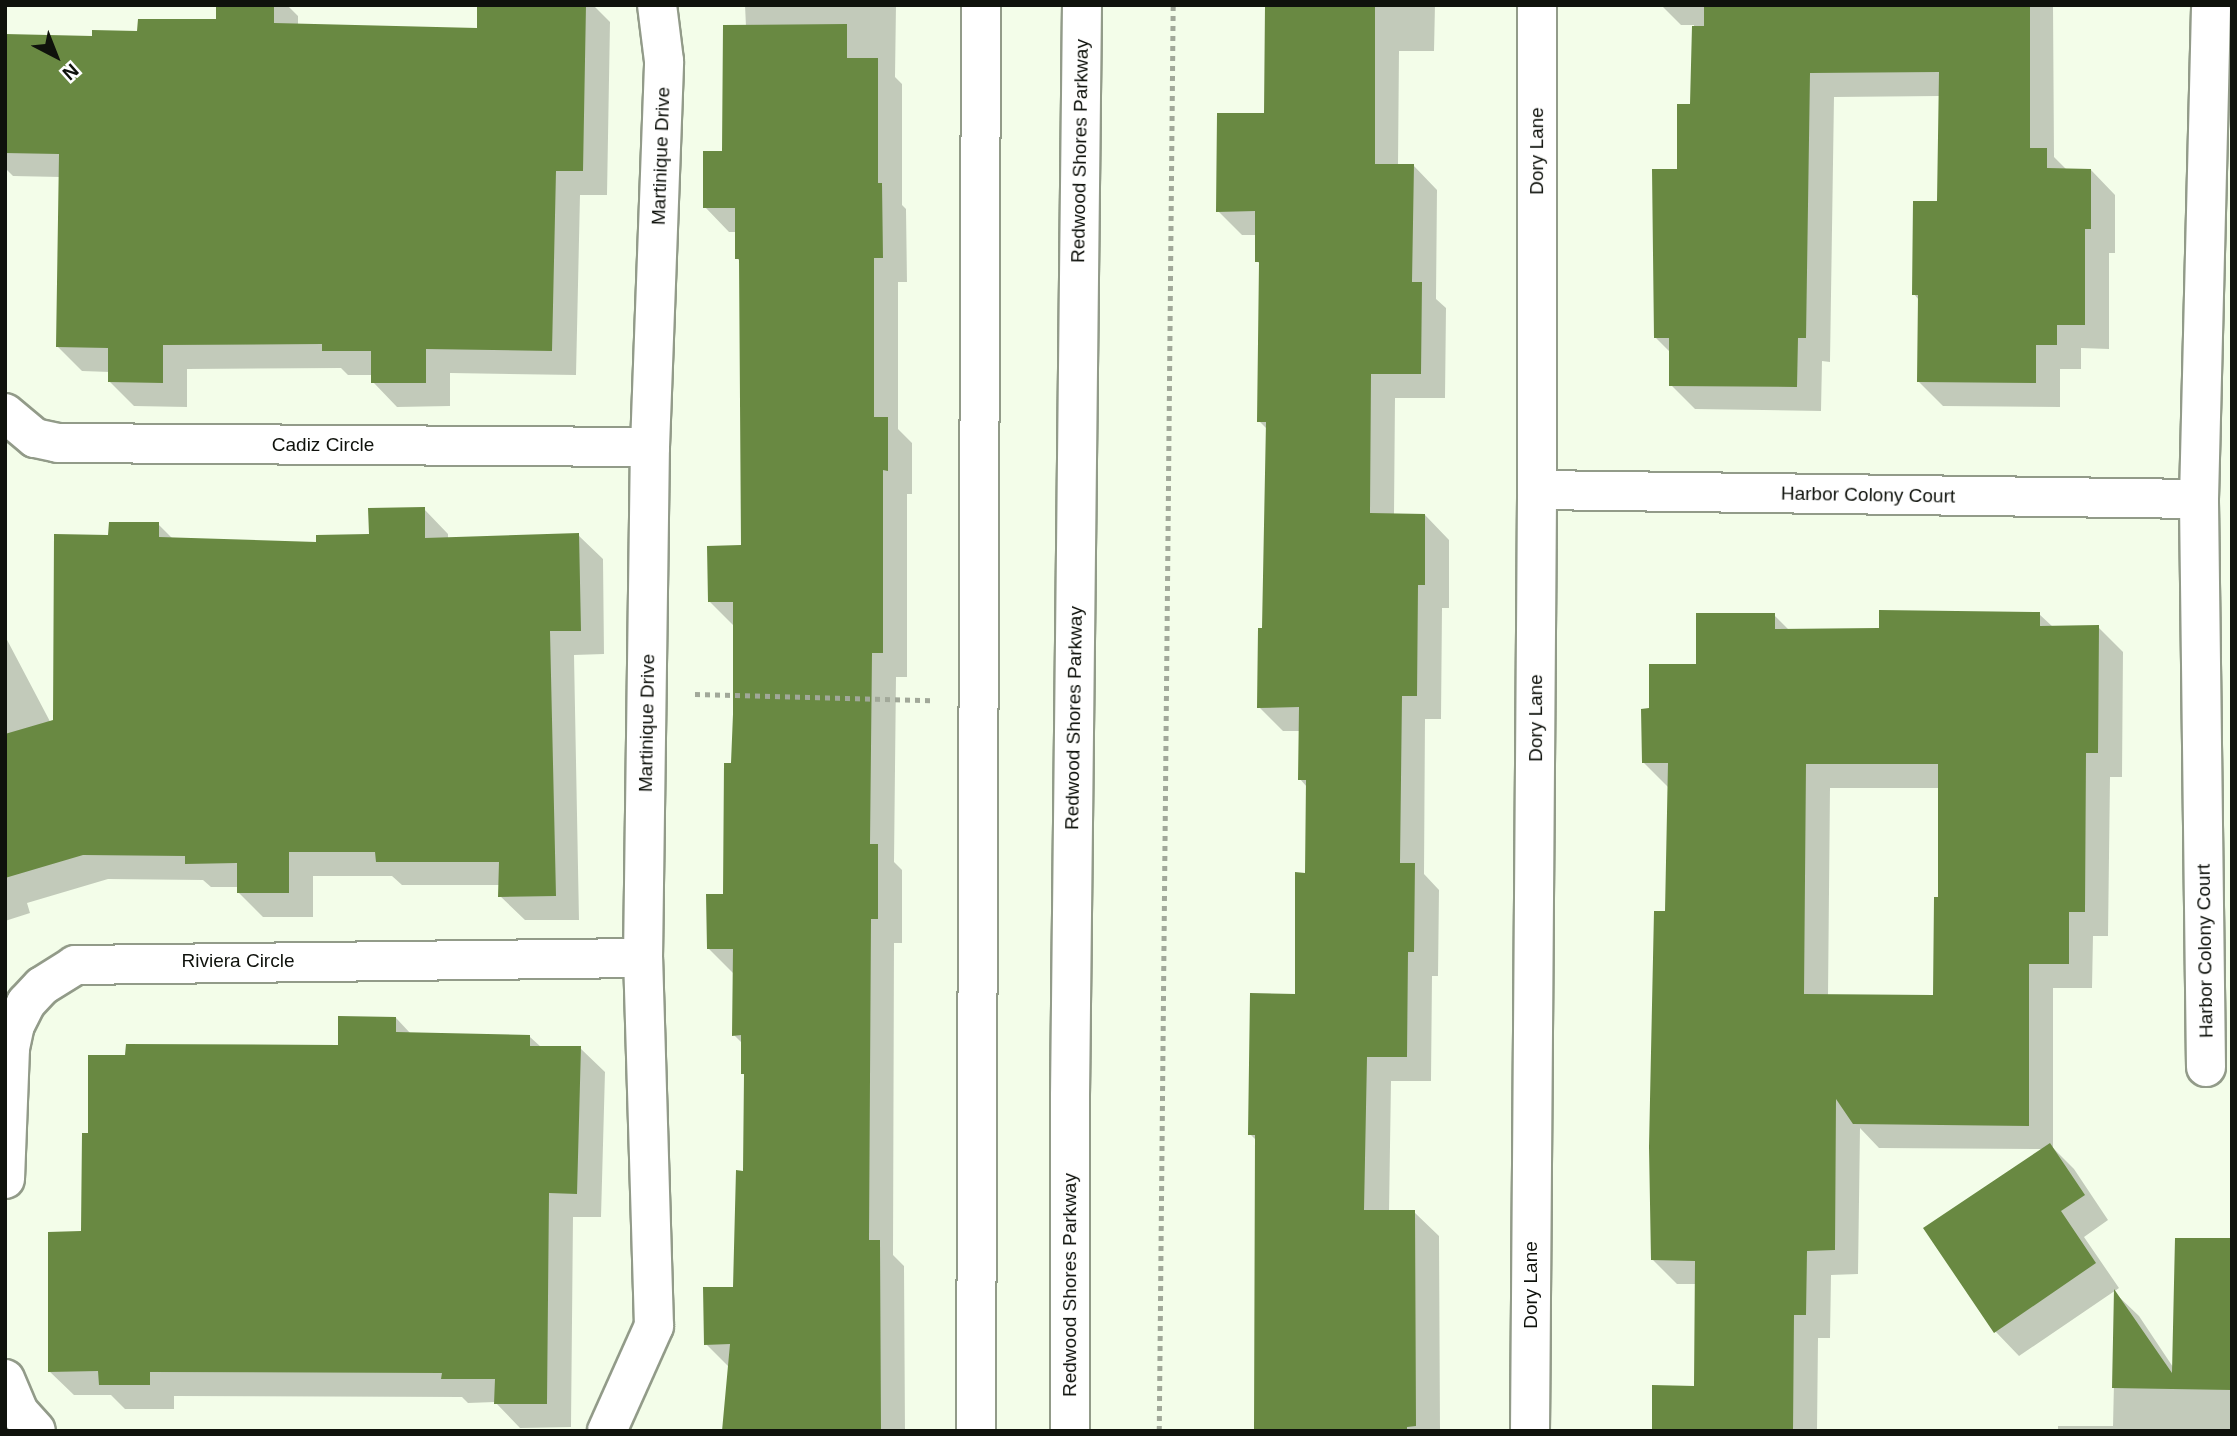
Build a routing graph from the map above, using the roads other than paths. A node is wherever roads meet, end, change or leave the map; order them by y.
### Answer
1 (657, 5) edge
2 (981, 5) edge
3 (1082, 5) edge
4 (1537, 5) edge
5 (2211, 9) dead end
6 (5, 414) edge
7 (650, 447) junction
8 (1537, 490) junction
9 (2199, 499) junction
10 (643, 958) junction
11 (2206, 1066) dead end
12 (5, 1179) edge
13 (5, 1379) edge
14 (36, 1431) edge
15 (607, 1431) edge
16 (976, 1431) edge
17 (1070, 1431) edge
18 (1530, 1431) edge

1 - 7 street, Martinique Drive
2 - 16 street
3 - 17 street, Redwood Shores Parkway
4 - 8 street, Dory Lane
5 - 9 street, Harbor Colony Court
6 - 7 street, Cadiz Circle
7 - 10 street, Martinique Drive
8 - 9 street, Harbor Colony Court
8 - 18 street, Dory Lane
9 - 11 street, Harbor Colony Court
10 - 12 street, Riviera Circle
10 - 15 street, Martinique Drive
13 - 14 street

